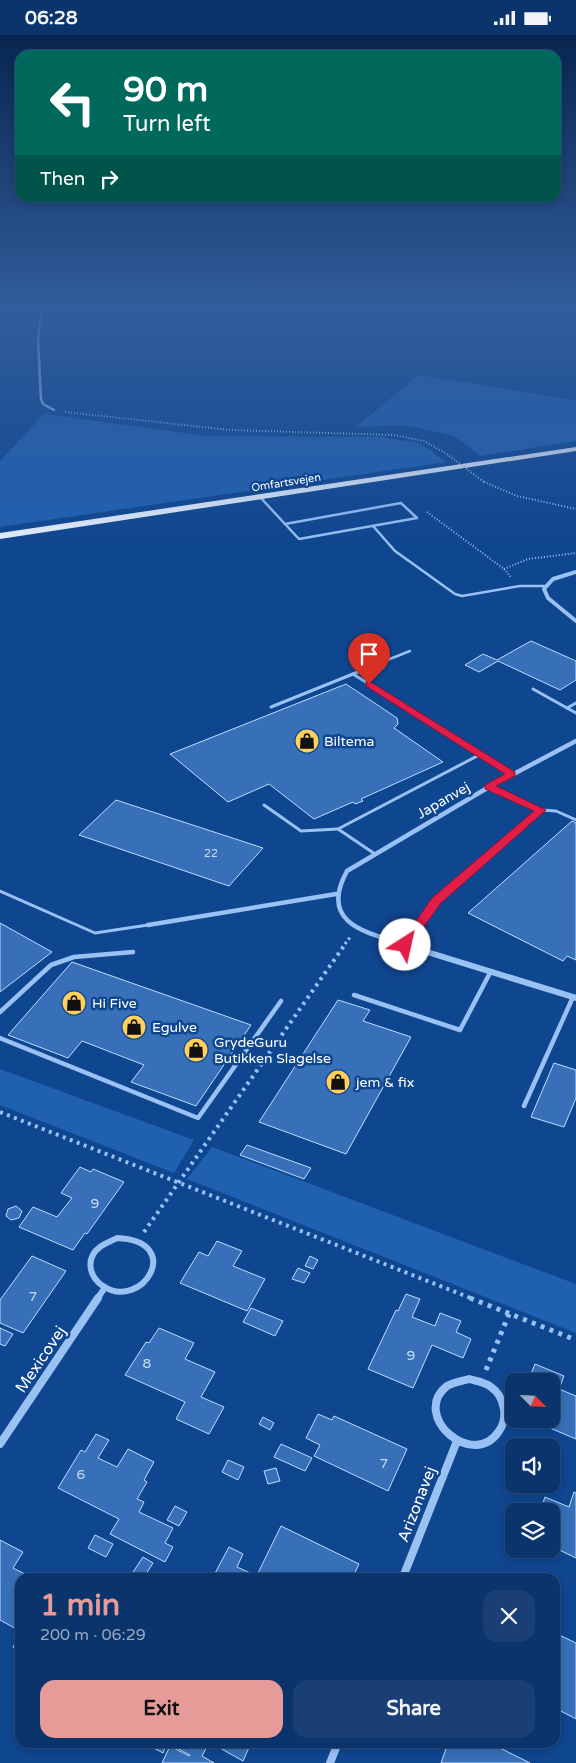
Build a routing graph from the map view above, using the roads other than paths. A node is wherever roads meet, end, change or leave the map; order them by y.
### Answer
1 (40, 386) edge
2 (54, 410) road end
3 (576, 449) edge
4 (260, 497) junction
5 (284, 524) junction
6 (373, 526) junction
7 (0, 536) edge
8 (576, 572) edge
9 (545, 586) junction
10 (576, 621) edge
11 (410, 651) dead end
12 (353, 674) junction
13 (533, 689) dead end
14 (576, 703) edge
15 (270, 707) dead end
16 (567, 708) junction
17 (576, 713) edge
18 (576, 741) edge
19 (481, 754) junction
20 (512, 774) junction
21 (488, 787) junction
22 (264, 805) dead end
23 (541, 810) junction
24 (576, 820) edge
25 (338, 829) junction
26 (376, 854) junction
27 (0, 891) edge
28 (336, 894) junction
29 (148, 925) joint
30 (405, 945) junction
31 (133, 952) dead end
32 (491, 971) junction
33 (354, 995) dead end
34 (575, 997) edge
35 (281, 1001) dead end
36 (0, 1012) edge
37 (0, 1038) edge
38 (524, 1106) dead end
39 (104, 1289) junction
40 (457, 1441) junction
41 (0, 1444) edge
42 (405, 1573) edge
43 (336, 1748) edge
44 (330, 1763) edge

1 - 2 street
3 - 4 main road, Omfartsvejen
4 - 5 lane
4 - 7 main road, Omfartsvejen
5 - 6 lane
5 - 6 lane
6 - 9 lane
8 - 9 street
9 - 10 street
11 - 12 lane
12 - 15 lane
12 - 19 lane
13 - 16 lane
14 - 16 lane
16 - 17 lane
18 - 20 street, Japanvej
19 - 20 lane
19 - 25 lane
20 - 21 street, Japanvej
21 - 23 lane
21 - 26 street, Japanvej
22 - 25 lane
23 - 24 lane
23 - 30 lane
25 - 26 lane
26 - 28 street, Japanvej
27 - 29 lane
28 - 29 street
28 - 30 street
30 - 32 street
31 - 36 lane
32 - 33 lane
32 - 34 street
34 - 38 lane
35 - 37 lane
39 - 39 street
39 - 41 street, Mexicovej
40 - 40 street
40 - 42 street, Arizonavej
43 - 44 street

